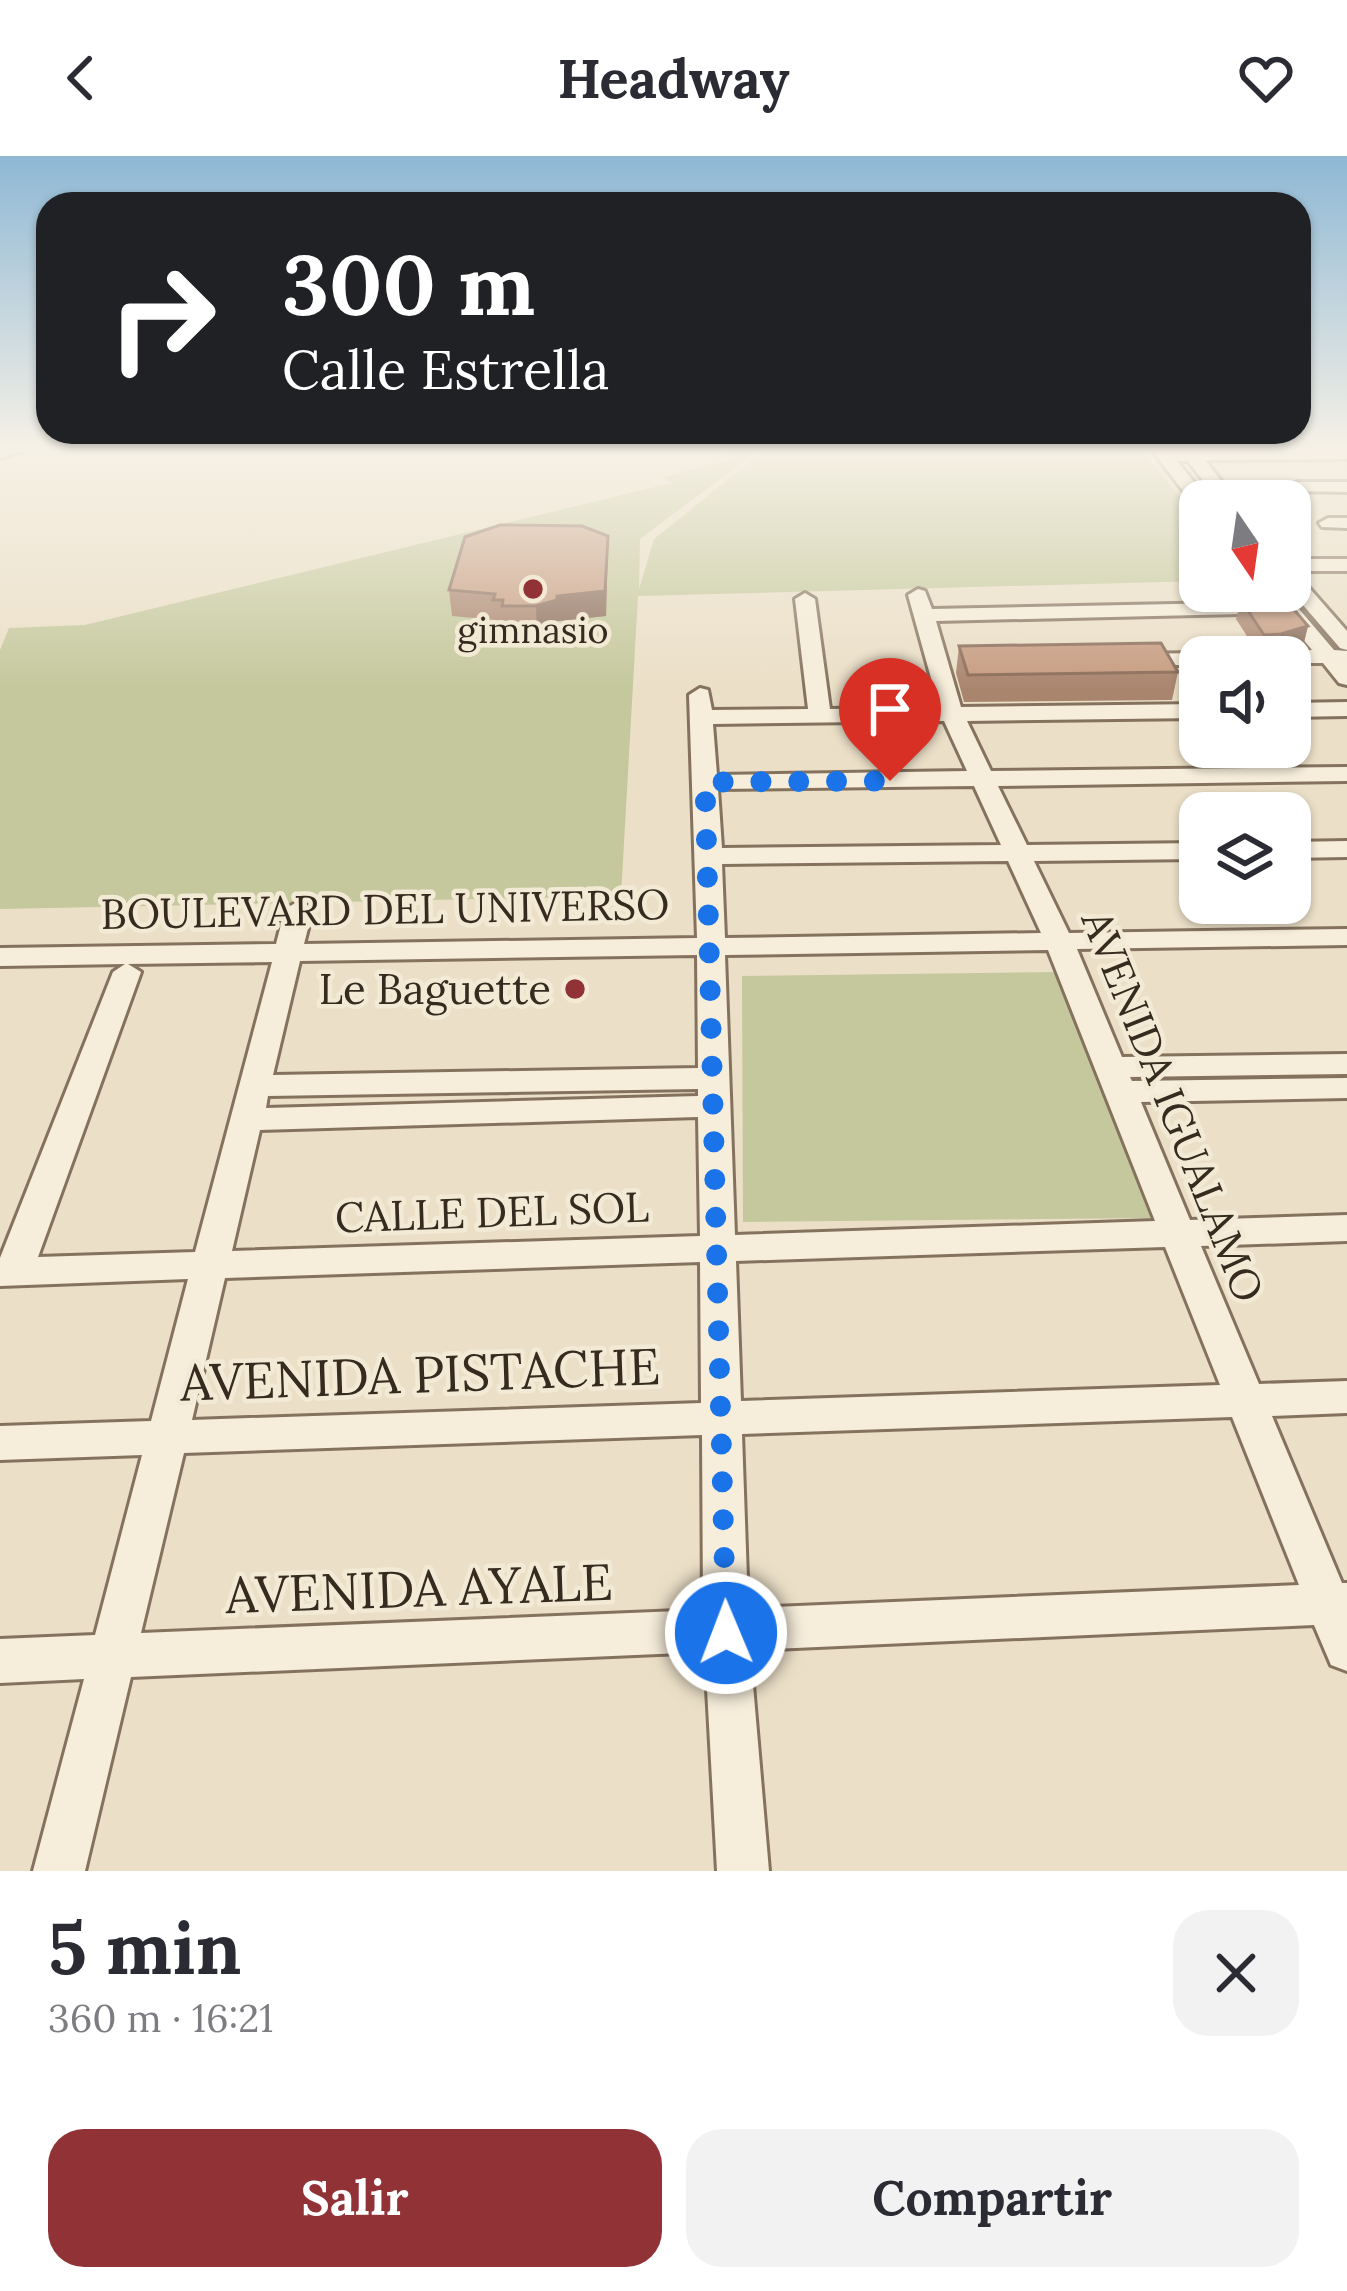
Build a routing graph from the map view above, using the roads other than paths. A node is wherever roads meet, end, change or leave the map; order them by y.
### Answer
1 (1311, 565) edge
2 (1347, 565) edge
3 (805, 599) dead end
4 (1179, 601) edge
5 (1311, 608) edge
6 (1295, 612) edge
7 (1341, 652) edge
8 (1311, 655) edge
9 (1179, 659) edge
10 (1104, 660) edge
11 (1347, 678) edge
12 (1311, 710) edge
13 (1347, 710) edge
14 (1179, 712) edge
15 (952, 714) junction
16 (820, 716) junction
17 (1347, 774) edge
18 (982, 780) junction
19 (705, 782) junction
20 (1347, 849) edge
21 (1311, 850) edge
22 (1179, 851) edge
23 (1015, 853) junction
24 (709, 856) junction
25 (299, 909) dead end
26 (1347, 937) edge
27 (1326, 949) edge
28 (1062, 950) junction
29 (711, 955) junction
30 (0, 957) edge
31 (286, 961) junction
32 (127, 972) junction
33 (0, 974) edge
34 (1347, 1064) edge
35 (1115, 1080) junction
36 (1347, 1088) edge
37 (714, 1092) junction
38 (250, 1103) junction
39 (1347, 1228) edge
40 (1178, 1234) junction
41 (718, 1249) junction
42 (210, 1266) junction
43 (7, 1272) edge
44 (1347, 1396) edge
45 (1245, 1400) junction
46 (722, 1418) junction
47 (167, 1437) junction
48 (0, 1443) edge
49 (1338, 1604) edge
50 (726, 1633) junction
51 (1347, 1650) edge
52 (112, 1658) junction
53 (0, 1661) edge
54 (59, 1871) edge
55 (743, 1871) edge

1 - 2 street
3 - 16 street
4 - 15 street, AVENIDA IGUALAMO
5 - 7 street
6 - 7 street
7 - 8 street
7 - 11 street
9 - 10 street
12 - 13 street
14 - 15 street
15 - 16 street
15 - 18 street, AVENIDA IGUALAMO
16 - 19 street
17 - 18 street
18 - 19 street
18 - 23 street, AVENIDA IGUALAMO
19 - 24 street
20 - 21 street
22 - 23 street
23 - 24 street
23 - 28 street, AVENIDA IGUALAMO
24 - 29 street
25 - 31 street
26 - 27 street, BOULEVARD DEL UNIVERSO
27 - 28 street, BOULEVARD DEL UNIVERSO
28 - 29 street, BOULEVARD DEL UNIVERSO
28 - 35 street, AVENIDA IGUALAMO
29 - 31 street, BOULEVARD DEL UNIVERSO
29 - 37 street
30 - 31 street, BOULEVARD DEL UNIVERSO
31 - 32 street, BOULEVARD DEL UNIVERSO
31 - 38 street
32 - 33 street, BOULEVARD DEL UNIVERSO
32 - 43 street
34 - 35 street
35 - 36 street
35 - 40 street, AVENIDA IGUALAMO
37 - 38 street
37 - 41 street
38 - 42 street
39 - 40 street, CALLE DEL SOL
40 - 41 street, CALLE DEL SOL
40 - 45 street, AVENIDA IGUALAMO
41 - 42 street, CALLE DEL SOL
41 - 46 street
42 - 43 street, CALLE DEL SOL
42 - 47 street
44 - 45 street, AVENIDA PISTACHE
45 - 46 street, AVENIDA PISTACHE
45 - 49 street, AVENIDA IGUALAMO
46 - 47 street, AVENIDA PISTACHE
46 - 50 street
47 - 48 street, AVENIDA PISTACHE
47 - 52 street
49 - 50 street, AVENIDA AYALE
49 - 51 street, AVENIDA IGUALAMO
50 - 52 street, AVENIDA AYALE
50 - 55 street
52 - 53 street, AVENIDA AYALE
52 - 54 street

